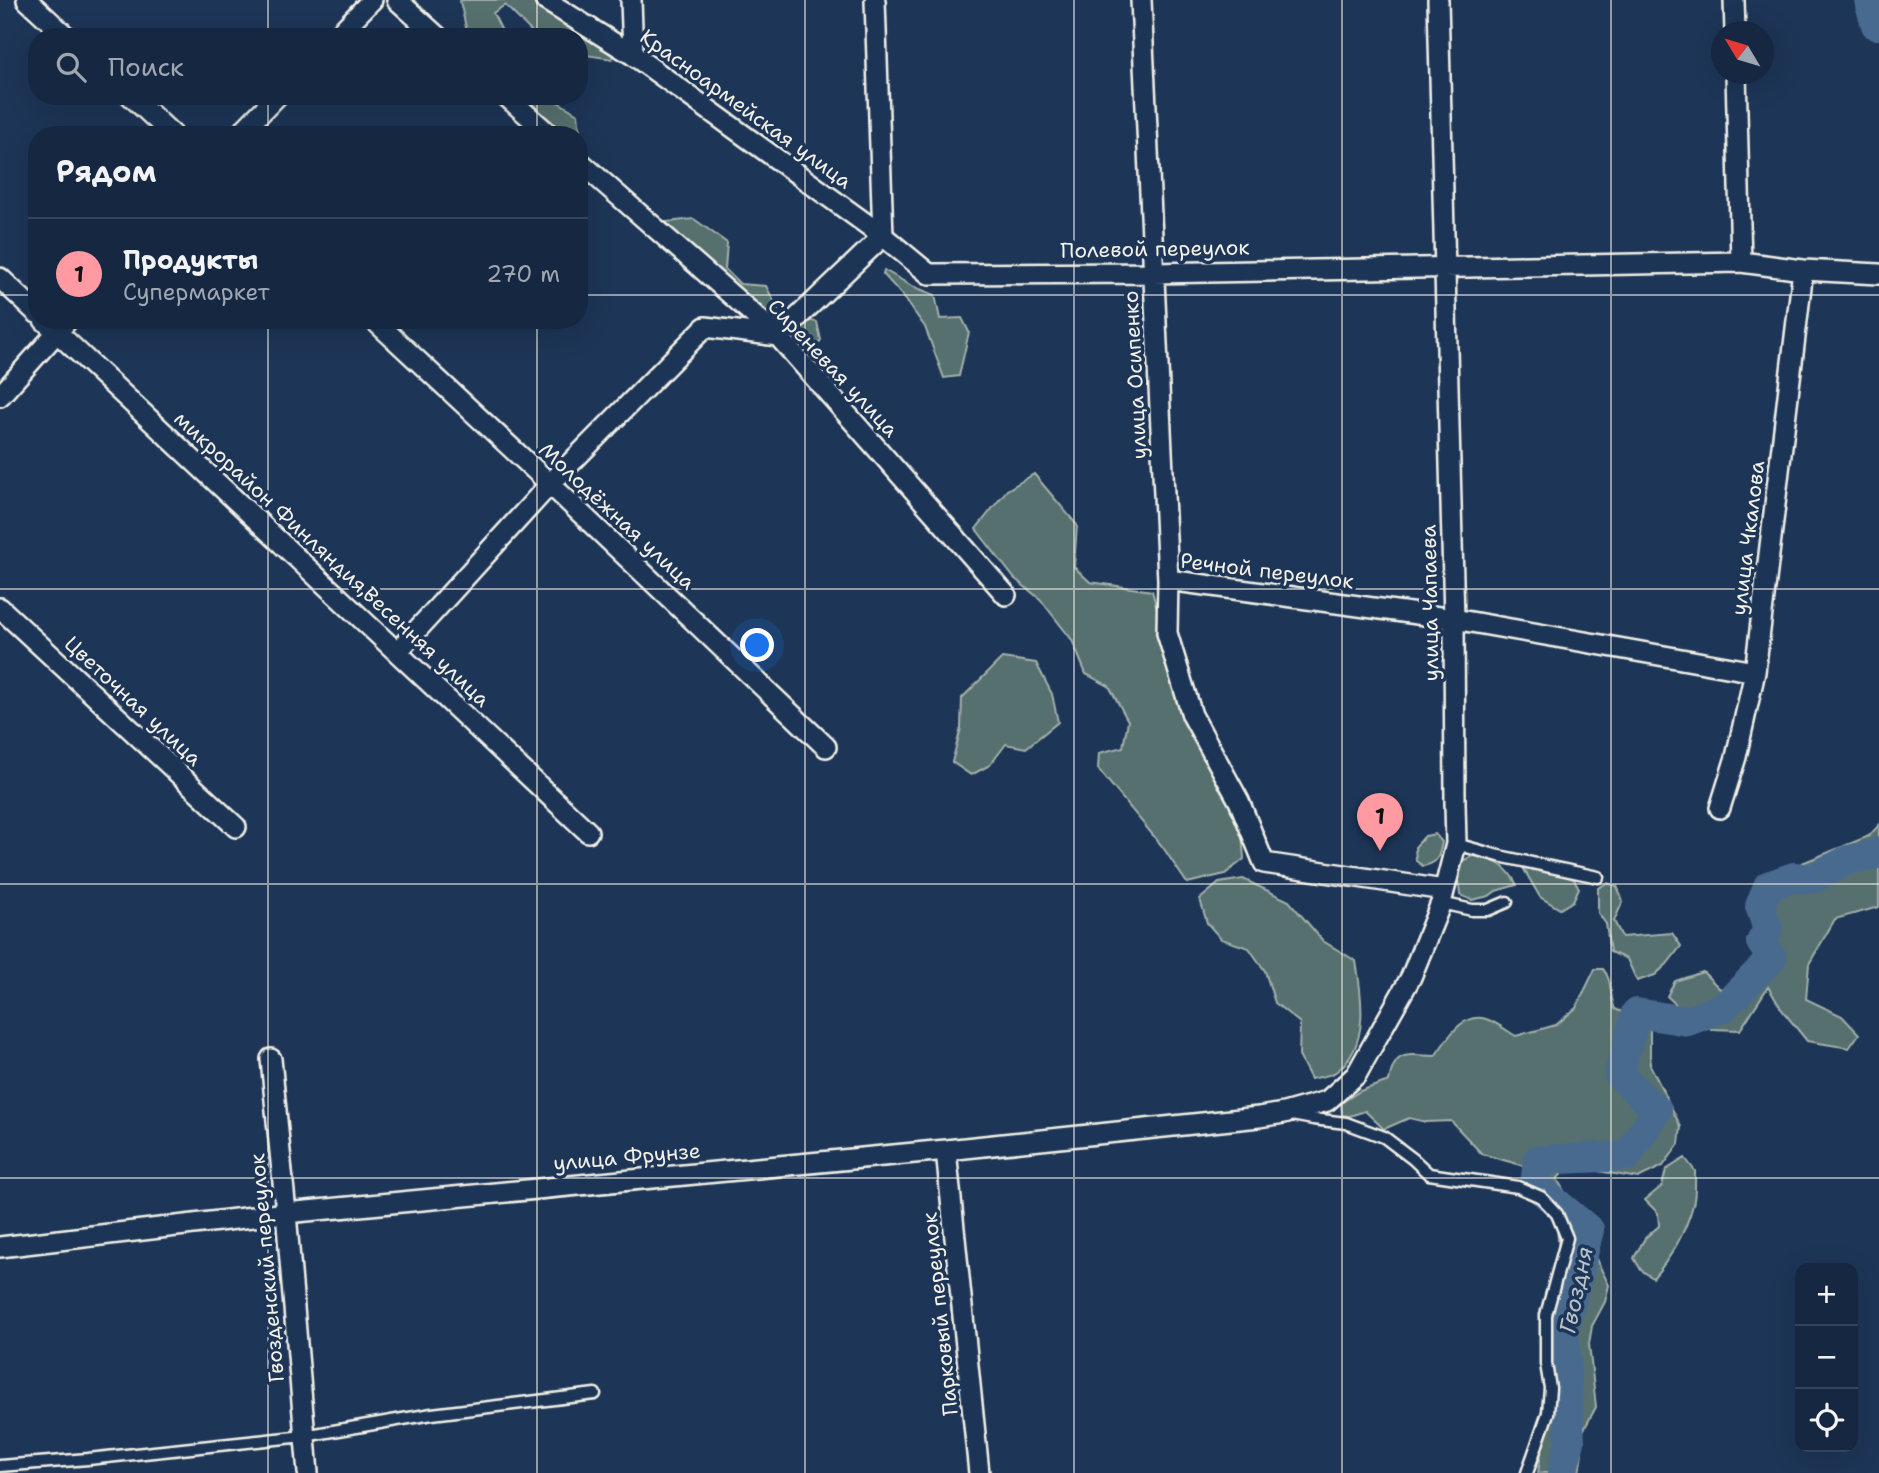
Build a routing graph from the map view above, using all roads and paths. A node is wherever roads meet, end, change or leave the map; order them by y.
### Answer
1 (27, 0) edge
2 (372, 0) edge
3 (397, 0) edge
4 (545, 0) edge
5 (631, 0) edge
6 (875, 0) edge
7 (1141, 0) edge
8 (1438, 0) edge
9 (1734, 0) edge
10 (1735, 21) edge
11 (57, 28) edge
12 (345, 28) edge
13 (429, 28) edge
14 (633, 55) junction
15 (1736, 84) edge
16 (141, 105) edge
17 (268, 105) edge
18 (516, 105) edge
19 (163, 126) edge
20 (248, 126) edge
21 (540, 126) edge
22 (588, 169) edge
23 (883, 236) junction
24 (1741, 262) junction
25 (1444, 267) junction
26 (1803, 270) junction
27 (1153, 273) junction
28 (1879, 274) edge
29 (0, 278) edge
30 (28, 304) edge
31 (53, 329) edge
32 (62, 329) edge
33 (384, 329) edge
34 (778, 336) junction
35 (0, 396) edge
36 (550, 484) junction
37 (1168, 580) junction
38 (1006, 595) dead end
39 (0, 608) edge
40 (1454, 619) junction
41 (397, 652) junction
42 (1755, 672) junction
43 (826, 747) dead end
44 (1720, 808) dead end
45 (236, 827) dead end
46 (588, 832) dead end
47 (1457, 844) junction
48 (1598, 877) dead end
49 (1443, 896) junction
50 (1507, 902) dead end
51 (271, 1059) dead end
52 (1284, 1113) junction
53 (1259, 1117) joint
54 (946, 1150) junction
55 (286, 1213) junction
56 (0, 1247) edge
57 (595, 1394) dead end
58 (304, 1436) junction
59 (0, 1466) edge
60 (307, 1473) edge
61 (979, 1473) edge
62 (1527, 1473) edge

1 - 11 street
2 - 12 street
3 - 13 street
4 - 14 street, Красноармейская улица
5 - 14 street
6 - 23 street
7 - 27 street, улица Осипенко
8 - 25 street, улица Чапаева
9 - 10 street
14 - 23 street, Красноармейская улица
15 - 24 street
16 - 19 street
17 - 20 street
18 - 21 street
22 - 34 street, Сиреневая улица
23 - 27 street, Полевой переулок
23 - 34 street
24 - 25 street, Полевой переулок
24 - 26 street, Полевой переулок
25 - 27 street, Полевой переулок
25 - 40 street, улица Чапаева
26 - 28 street, Полевой переулок
26 - 42 street, улица Чкалова
27 - 37 street, улица Осипенко
29 - 30 street
31 - 35 street
32 - 41 street, микрорайон Финляндия,Весенняя улица
33 - 36 street, Молодёжная улица
34 - 36 street
34 - 38 street, Сиреневая улица
36 - 41 street
36 - 43 street, Молодёжная улица
37 - 40 street, Речной переулок
37 - 49 street, Речной переулок
39 - 45 street, Цветочная улица
40 - 42 street, Речной переулок
40 - 47 street, улица Чапаева
41 - 46 street, микрорайон Финляндия,Весенняя улица
42 - 44 street, улица Чкалова
47 - 48 lane
47 - 49 street, улица Чапаева
49 - 50 lane
49 - 52 street, улица Чапаева
51 - 55 street, Гвозденский переулок
52 - 53 street, улица Чапаева
52 - 62 lane
53 - 54 street, улица Фрунзе
54 - 55 street, улица Фрунзе
54 - 61 street, Парковый переулок
55 - 56 street, улица Фрунзе
55 - 58 street, Гвозденский переулок
57 - 58 lane
58 - 59 lane
58 - 60 street, Гвозденский переулок

